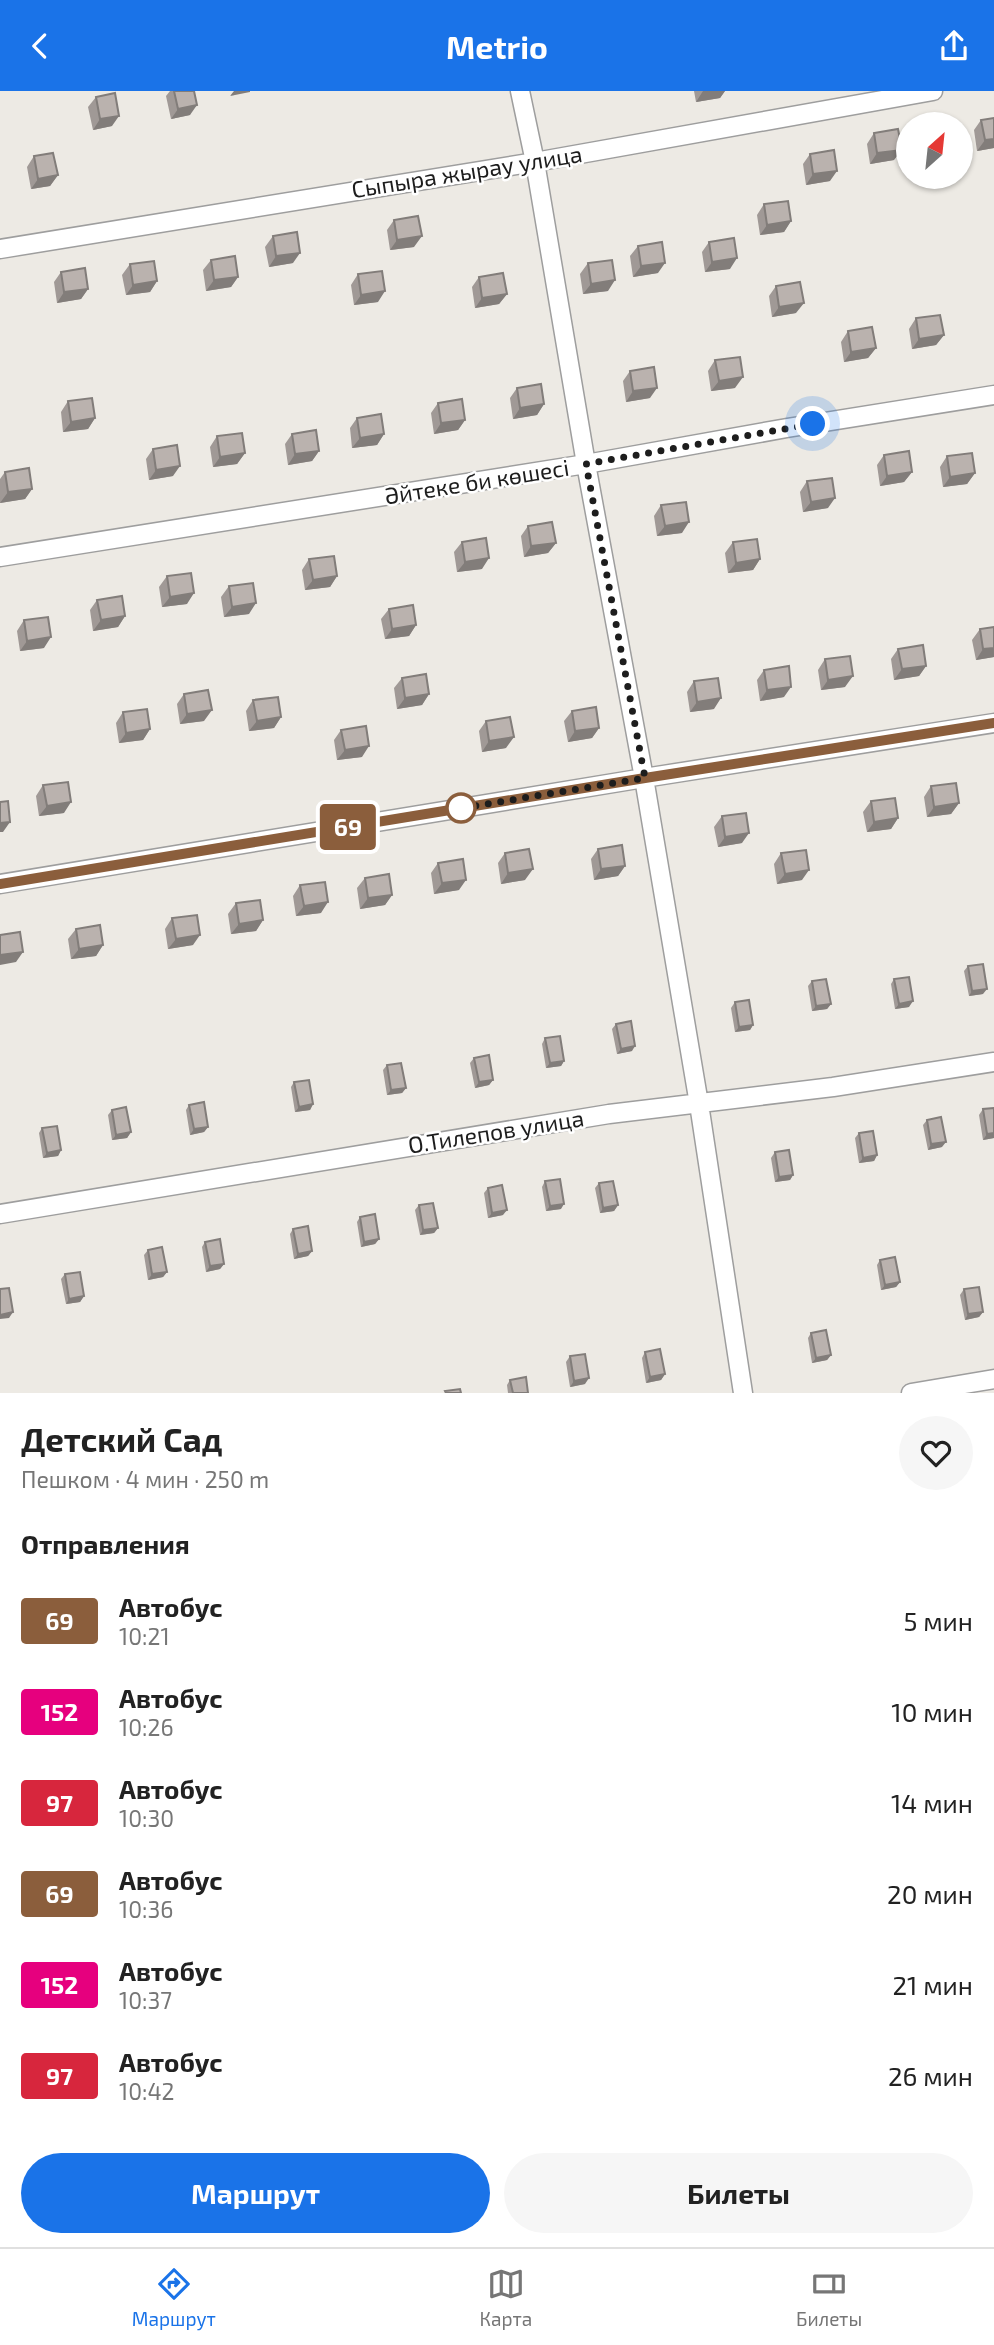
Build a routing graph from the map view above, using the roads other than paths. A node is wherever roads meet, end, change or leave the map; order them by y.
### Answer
1 (520, 91) edge
2 (933, 91) edge
3 (535, 162) junction
4 (0, 249) edge
5 (994, 395) edge
6 (586, 464) junction
7 (0, 557) edge
8 (994, 723) edge
9 (645, 778) junction
10 (0, 884) edge
11 (994, 1062) edge
12 (699, 1104) junction
13 (0, 1214) edge
14 (994, 1379) edge
15 (743, 1393) edge
16 (911, 1393) edge

1 - 3 street
2 - 3 street, Сыпыра жырау улица
3 - 4 street, Сыпыра жырау улица
3 - 6 street
5 - 6 street, Әйтеке би көшесі
6 - 7 street, Әйтеке би көшесі
6 - 9 street
8 - 9 street
9 - 10 street
9 - 12 street
11 - 12 street, О.Тилепов улица
12 - 13 street, О.Тилепов улица
12 - 15 street
14 - 16 street

